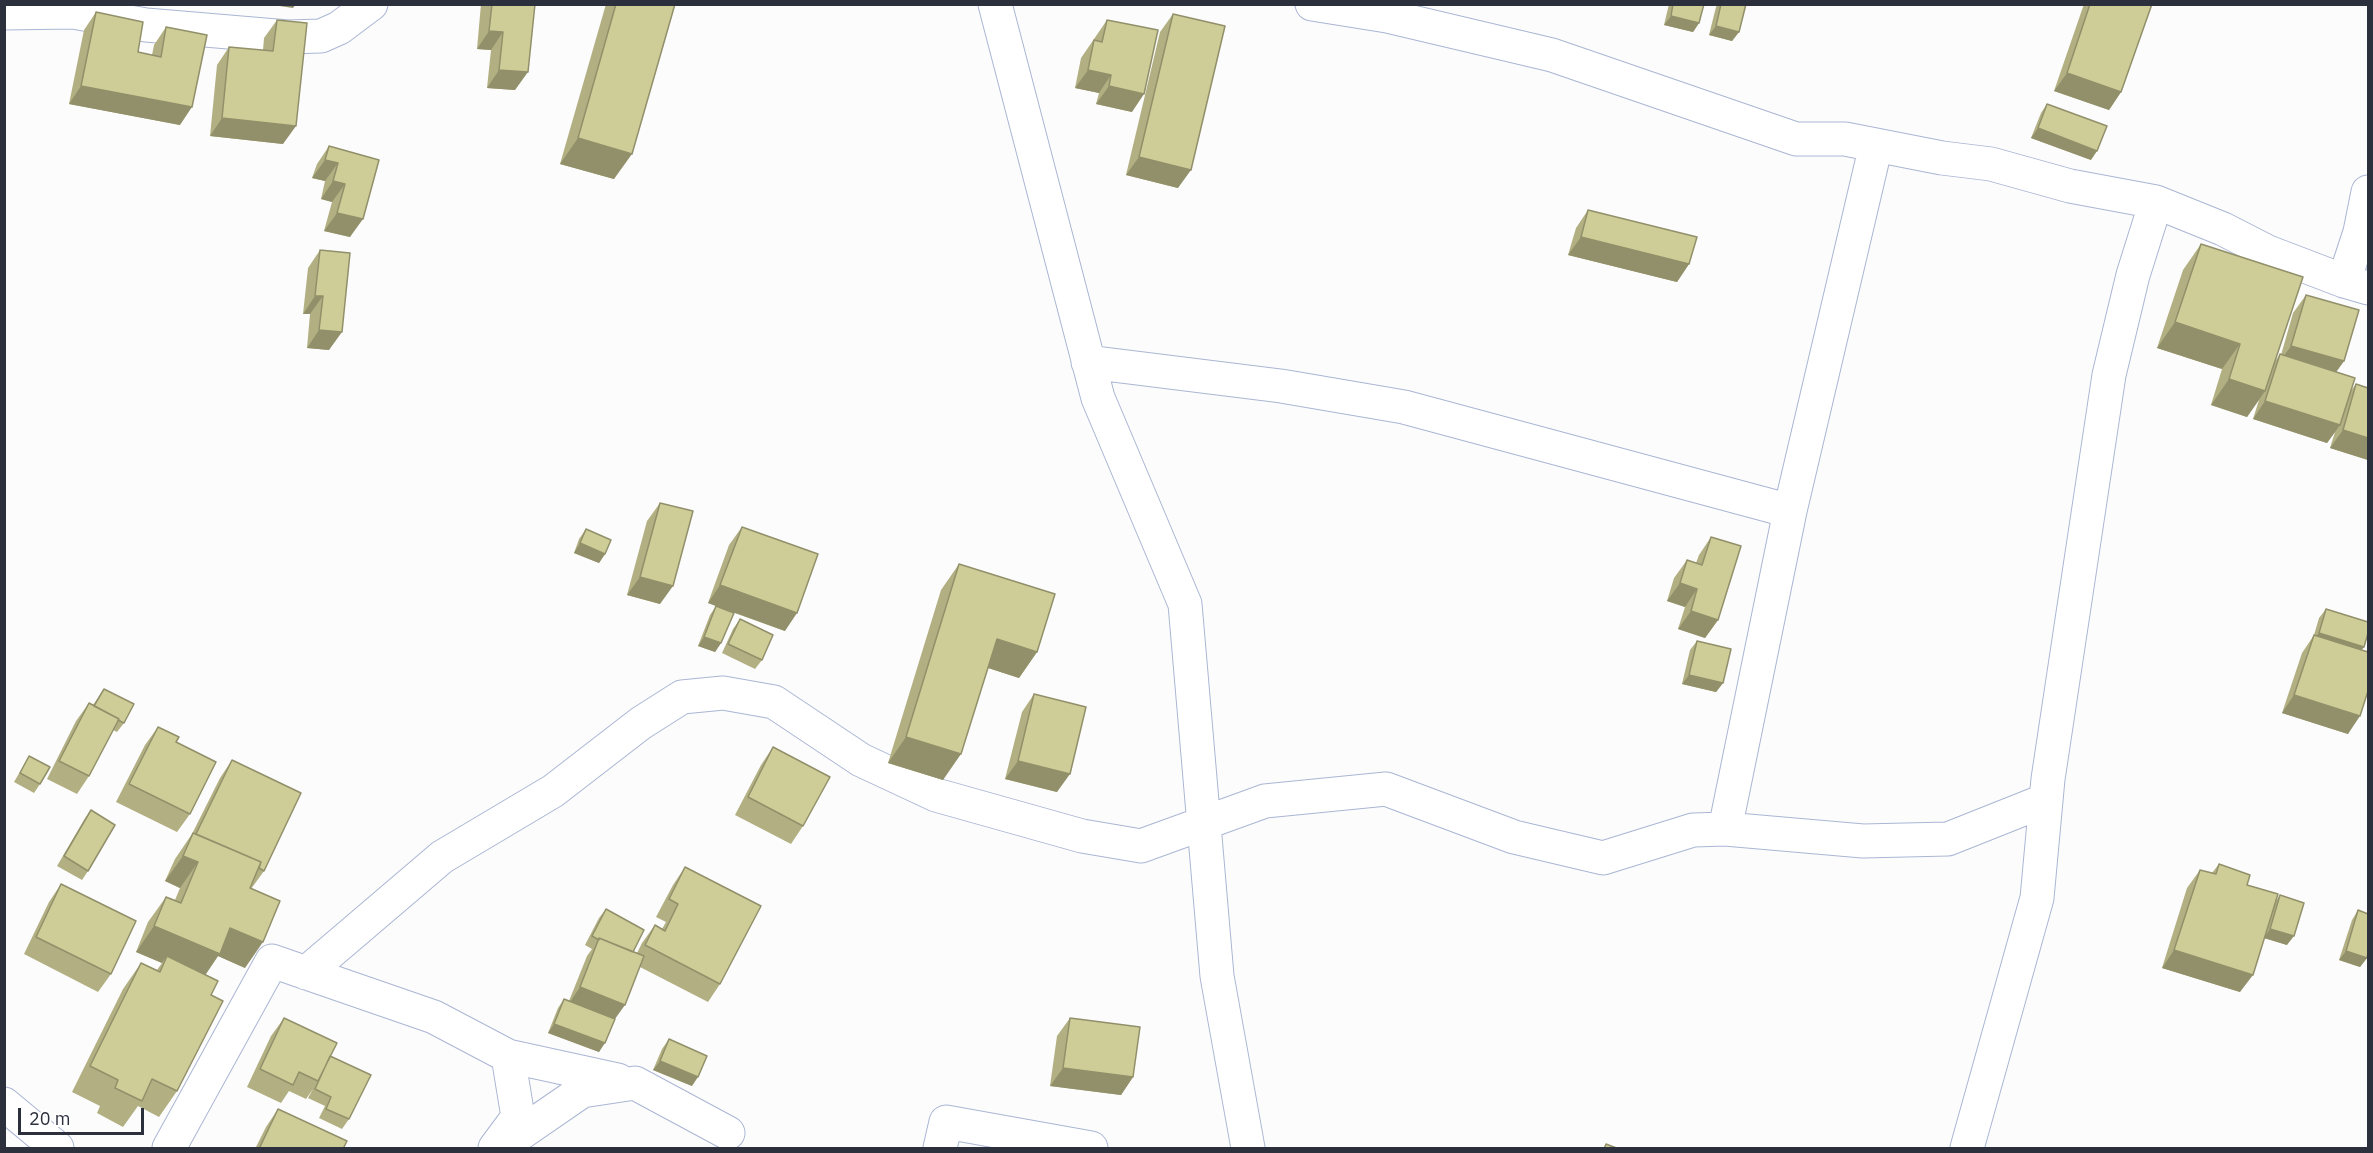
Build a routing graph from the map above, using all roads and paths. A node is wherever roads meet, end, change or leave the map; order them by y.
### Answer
1 (371, 4) edge
2 (995, 4) edge
3 (1312, 4) edge
4 (1349, 8) edge
5 (7, 21) edge
6 (1876, 145) junction
7 (2368, 192) edge
8 (2156, 202) junction
9 (2356, 284) edge
10 (1088, 362) junction
11 (1791, 511) junction
12 (2046, 800) junction
13 (1204, 824) junction
14 (1725, 829) junction
15 (306, 973) junction
16 (508, 1056) junction
17 (635, 1083) junction
18 (4, 1104) edge
19 (728, 1133) dead end
20 (57, 1149) edge
21 (169, 1149) edge
22 (497, 1149) edge
23 (940, 1149) edge
24 (1091, 1149) edge
25 (1248, 1149) edge
26 (1966, 1149) edge

1 - 5 street
2 - 10 street
3 - 4 street
4 - 6 street
6 - 8 street
6 - 11 street
7 - 9 street
8 - 9 street
8 - 12 street
10 - 11 street
10 - 13 street
11 - 14 street
12 - 14 street
12 - 26 street
13 - 14 street
13 - 15 street
13 - 25 street
15 - 16 street
15 - 21 street
16 - 17 street
16 - 22 street
17 - 19 street
17 - 22 street
18 - 20 street
23 - 24 street

